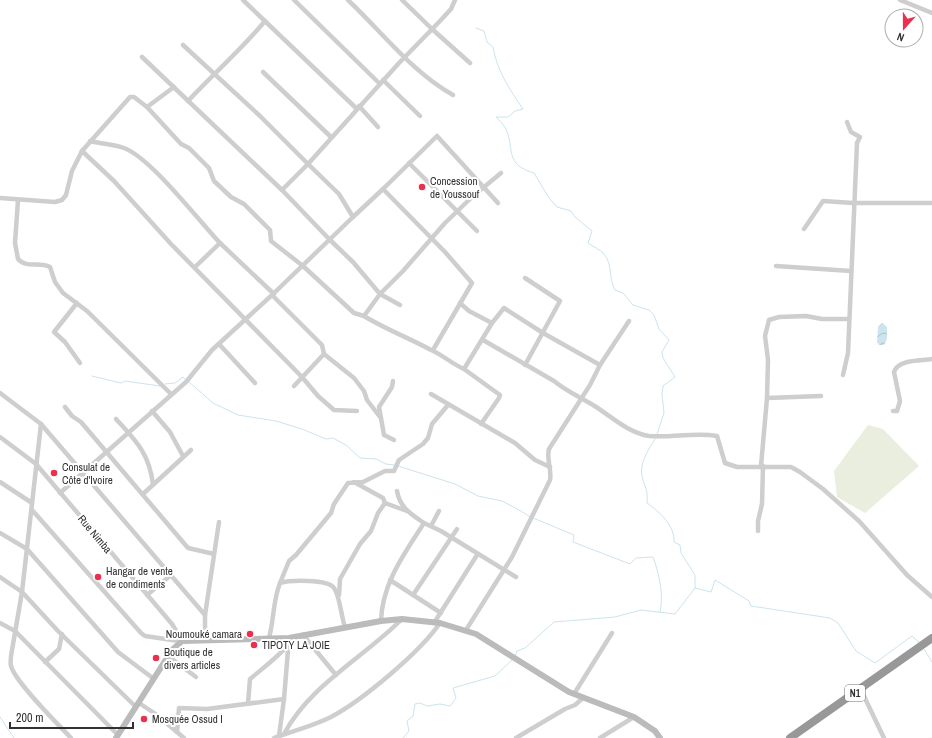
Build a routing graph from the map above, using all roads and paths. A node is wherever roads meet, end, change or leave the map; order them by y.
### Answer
1 (243, 0) edge
2 (294, 0) edge
3 (348, 0) edge
4 (402, 0) edge
5 (455, 0) edge
6 (900, 0) edge
7 (932, 13) edge
8 (265, 22) junction
9 (432, 30) junction
10 (183, 45) dead end
11 (142, 57) dead end
12 (405, 57) junction
13 (470, 63) dead end
14 (263, 72) dead end
15 (214, 73) junction
16 (382, 82) junction
17 (174, 87) junction
18 (453, 95) dead end
19 (188, 101) junction
20 (147, 107) junction
21 (358, 107) junction
22 (420, 116) dead end
23 (847, 122) dead end
24 (378, 127) dead end
25 (331, 137) junction
26 (90, 141) junction
27 (82, 151) junction
28 (409, 162) junction
29 (308, 164) junction
30 (501, 173) dead end
31 (484, 187) junction
32 (383, 189) junction
33 (282, 190) junction
34 (0, 198) edge
35 (18, 200) junction
36 (498, 203) dead end
37 (853, 203) junction
38 (932, 203) edge
39 (457, 212) junction
40 (353, 217) junction
41 (804, 229) dead end
42 (477, 231) dead end
43 (431, 238) junction
44 (330, 240) junction
45 (220, 243) junction
46 (303, 266) junction
47 (776, 266) dead end
48 (195, 267) junction
49 (851, 271) junction
50 (525, 278) dead end
51 (273, 294) junction
52 (380, 294) junction
53 (77, 303) junction
54 (460, 303) junction
55 (400, 305) dead end
56 (364, 316) junction
57 (849, 319) junction
58 (246, 320) junction
59 (629, 321) dead end
60 (492, 323) junction
61 (543, 333) junction
62 (482, 340) junction
63 (219, 344) junction
64 (433, 350) junction
65 (324, 354) junction
66 (932, 359) edge
67 (80, 363) dead end
68 (525, 365) junction
69 (600, 365) junction
70 (464, 369) junction
71 (843, 375) dead end
72 (302, 376) junction
73 (393, 381) dead end
74 (255, 383) dead end
75 (294, 386) dead end
76 (2, 394) edge
77 (171, 394) junction
78 (431, 394) dead end
79 (821, 396) dead end
80 (580, 398) junction
81 (767, 398) junction
82 (0, 400) edge
83 (448, 405) junction
84 (65, 407) dead end
85 (152, 411) junction
86 (357, 411) dead end
87 (893, 411) dead end
88 (380, 417) junction
89 (116, 419) dead end
90 (41, 424) junction
91 (480, 424) junction
92 (128, 433) junction
93 (0, 438) edge
94 (394, 440) dead end
95 (191, 450) dead end
96 (106, 452) junction
97 (183, 456) junction
98 (36, 464) junction
99 (762, 466) junction
100 (550, 467) junction
101 (84, 472) junction
102 (0, 482) edge
103 (354, 482) junction
104 (153, 484) junction
105 (397, 491) dead end
106 (60, 493) junction
107 (143, 494) junction
108 (32, 503) junction
109 (385, 503) junction
110 (32, 510) junction
111 (407, 511) junction
112 (439, 511) dead end
113 (219, 522) dead end
114 (424, 523) junction
115 (431, 526) junction
116 (458, 529) dead end
117 (758, 531) dead end
118 (0, 533) edge
119 (451, 538) junction
120 (26, 549) junction
121 (214, 554) junction
122 (477, 555) junction
123 (504, 570) junction
124 (171, 575) junction
125 (0, 577) edge
126 (516, 577) dead end
127 (390, 580) junction
128 (280, 583) junction
129 (22, 592) junction
130 (147, 595) junction
131 (413, 595) junction
132 (932, 597) edge
133 (339, 599) junction
134 (441, 613) junction
135 (205, 615) junction
136 (402, 619) junction
137 (381, 620) junction
138 (0, 623) edge
139 (437, 623) junction
140 (345, 627) junction
141 (466, 630) junction
142 (15, 631) junction
143 (612, 633) dead end
144 (62, 634) junction
145 (303, 635) junction
146 (269, 638) junction
147 (288, 638) junction
148 (932, 638) edge
149 (205, 640) junction
150 (181, 641) junction
151 (288, 645) junction
152 (168, 656) junction
153 (45, 662) junction
154 (336, 675) junction
155 (196, 677) dead end
156 (154, 679) junction
157 (860, 690) junction
158 (574, 694) junction
159 (583, 698) junction
160 (284, 699) junction
161 (248, 703) junction
162 (137, 705) junction
163 (634, 717) junction
164 (177, 732) junction
165 (279, 736) edge
166 (117, 737) edge
167 (71, 738) edge
168 (184, 738) edge
169 (516, 738) edge
170 (600, 738) edge
171 (660, 738) edge
172 (790, 738) edge
173 (884, 738) edge

1 - 8 street
2 - 16 street
3 - 12 street
4 - 9 street
5 - 9 street
6 - 7 street
8 - 15 street
8 - 21 street
9 - 12 street
9 - 13 street
10 - 15 street
11 - 17 street
12 - 16 street
12 - 18 street
14 - 25 street
15 - 19 street
15 - 29 street
16 - 21 street
16 - 22 street
17 - 19 street
17 - 20 street
19 - 33 street
20 - 26 street
20 - 46 street
21 - 24 street
21 - 25 street
23 - 37 street
25 - 29 street
26 - 27 street
26 - 45 street
27 - 35 street
27 - 48 street
28 - 31 street
28 - 32 street
28 - 39 street
29 - 33 street
29 - 40 street
30 - 31 street
31 - 36 street
31 - 39 street
32 - 40 street
32 - 43 street
33 - 44 street
34 - 35 street
35 - 53 street
37 - 38 street
37 - 41 street
37 - 49 street
39 - 42 street
39 - 43 street
40 - 44 street
43 - 52 street
43 - 54 street
44 - 46 street
44 - 52 street
45 - 48 street
45 - 51 street
46 - 51 street
46 - 56 street
47 - 49 street
48 - 58 street
49 - 57 street
50 - 61 street
51 - 58 street
51 - 65 street
52 - 55 street
52 - 56 street
53 - 67 street
53 - 77 street
54 - 60 street
54 - 64 street
56 - 64 street
57 - 71 street
57 - 81 street
58 - 63 street
58 - 72 street
59 - 69 street
60 - 61 street
60 - 62 street
61 - 68 street
61 - 69 street
62 - 68 street
62 - 70 street
63 - 74 street
63 - 77 street
64 - 70 street
65 - 72 street
65 - 88 street
66 - 87 street
68 - 80 street
69 - 80 street
70 - 91 street
72 - 75 street
72 - 86 street
73 - 88 street
76 - 82 street
76 - 90 street
77 - 85 street
78 - 83 street
79 - 81 street
80 - 99 street
80 - 100 street
81 - 99 street
83 - 91 street
83 - 103 street
84 - 96 street
85 - 92 street
85 - 97 street
88 - 94 street
89 - 92 street
90 - 98 street
90 - 101 street
91 - 100 street
92 - 96 street
92 - 104 street
93 - 98 street, Rue Nimba
95 - 97 street
96 - 101 street
96 - 107 street
97 - 104 street
98 - 106 street, Rue Nimba
98 - 108 street
99 - 117 street
99 - 132 street
100 - 123 street
101 - 106 street
101 - 124 street
102 - 108 street
103 - 109 street
103 - 128 street
104 - 107 street
105 - 111 street
106 - 130 street, Rue Nimba
107 - 121 street
108 - 110 street
109 - 111 street
109 - 133 street
110 - 120 street
110 - 150 street
111 - 114 street
112 - 115 street
113 - 121 street
114 - 115 street
114 - 127 street
115 - 119 street
116 - 119 street
118 - 120 street
119 - 122 street
119 - 131 street
120 - 129 street
120 - 156 street
121 - 135 street
122 - 123 street
122 - 134 street
123 - 126 street
123 - 141 street
124 - 130 street
124 - 135 street
125 - 129 street
127 - 131 street
127 - 137 street
128 - 133 street
128 - 146 street
129 - 142 street
129 - 144 street
130 - 150 street, Rue Nimba
131 - 134 street
133 - 140 street
134 - 139 street
135 - 149 street
136 - 137 street
136 - 139 street
136 - 154 street
137 - 140 street
138 - 142 street
139 - 141 street
139 - 165 street
140 - 145 street
141 - 158 street
142 - 153 street
142 - 167 street
143 - 158 street
144 - 153 street
144 - 162 street
145 - 147 street
145 - 154 street
146 - 147 street
146 - 149 street
147 - 151 street
148 - 157 highway, N1
149 - 150 street
150 - 152 street
151 - 160 street
151 - 161 street
152 - 155 street
152 - 156 street
153 - 166 street
154 - 165 street
156 - 162 street
157 - 172 highway, N1
157 - 173 street
158 - 159 street
159 - 163 street
159 - 169 street
160 - 161 street
160 - 165 street
161 - 164 street
162 - 164 street
162 - 166 street
163 - 170 street
163 - 171 street
164 - 168 street

